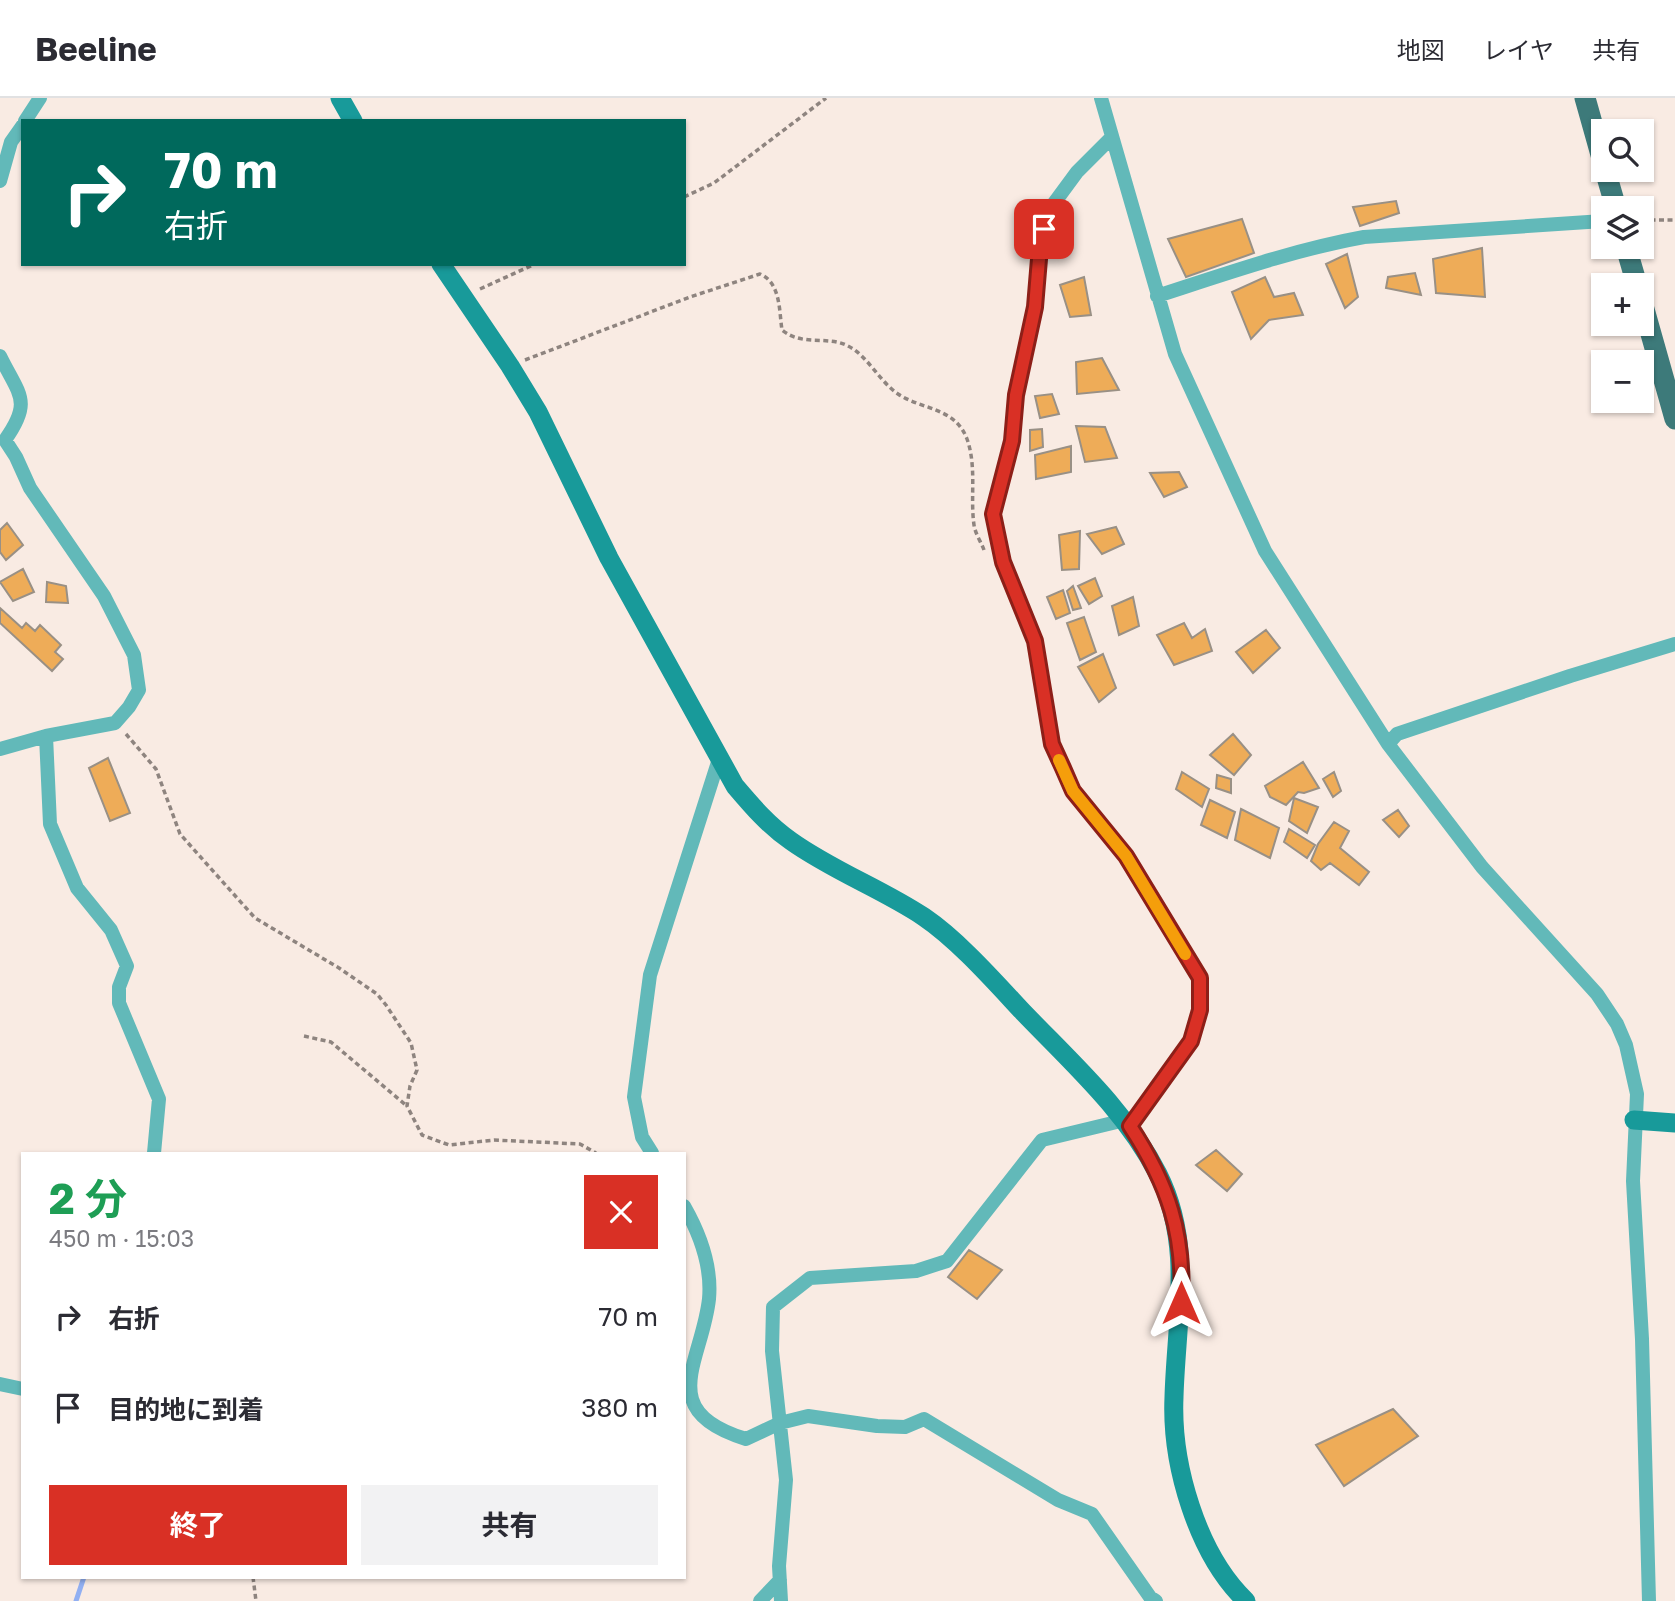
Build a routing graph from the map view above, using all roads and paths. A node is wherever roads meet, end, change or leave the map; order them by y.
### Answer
1 (40, 98) edge
2 (340, 98) edge
3 (826, 98) edge
4 (1101, 98) edge
5 (1585, 98) edge
6 (27, 119) edge
7 (352, 119) edge
8 (1591, 120) edge
9 (21, 127) edge
10 (1112, 137) junction
11 (0, 181) edge
12 (686, 196) edge
13 (1654, 220) edge
14 (1675, 220) edge
15 (1591, 222) edge
16 (442, 266) edge
17 (531, 266) edge
18 (464, 296) junction
19 (1157, 296) junction
20 (1652, 336) edge
21 (0, 356) edge
22 (510, 366) junction
23 (1675, 419) edge
24 (3, 440) edge
25 (1003, 562) junction
26 (1675, 644) edge
27 (116, 723) junction
28 (46, 736) junction
29 (1388, 744) junction
30 (0, 749) edge
31 (719, 759) junction
32 (304, 1036) dead end
33 (407, 1107) junction
34 (1634, 1120) junction
35 (1127, 1123) junction
36 (1675, 1123) edge
37 (154, 1152) edge
38 (594, 1152) edge
39 (651, 1152) edge
40 (686, 1211) edge
41 (0, 1384) edge
42 (21, 1389) edge
43 (686, 1414) edge
44 (708, 1420) junction
45 (780, 1423) junction
46 (253, 1579) edge
47 (780, 1580) junction
48 (256, 1601) edge
49 (760, 1601) edge
50 (780, 1601) edge
51 (1156, 1601) edge
52 (1246, 1601) edge
53 (1649, 1601) edge

1 - 6 street
2 - 7 street
3 - 12 path
4 - 10 street
5 - 8 main road
9 - 11 street
10 - 19 street
10 - 25 street
13 - 14 path
15 - 19 street
16 - 18 street
17 - 18 path
18 - 22 street
19 - 29 street
20 - 23 main road
21 - 24 street
22 - 25 path
22 - 31 street
24 - 27 street
25 - 35 street
26 - 29 street
27 - 28 street
27 - 33 path
28 - 30 street
28 - 37 street
29 - 34 street
31 - 35 street
31 - 39 street
32 - 33 path
33 - 38 path
34 - 36 street
34 - 53 street
35 - 45 street
35 - 52 street
40 - 44 street
41 - 42 street
43 - 44 street
44 - 45 street
45 - 47 street
45 - 51 street
46 - 48 path
47 - 49 street
47 - 50 street

